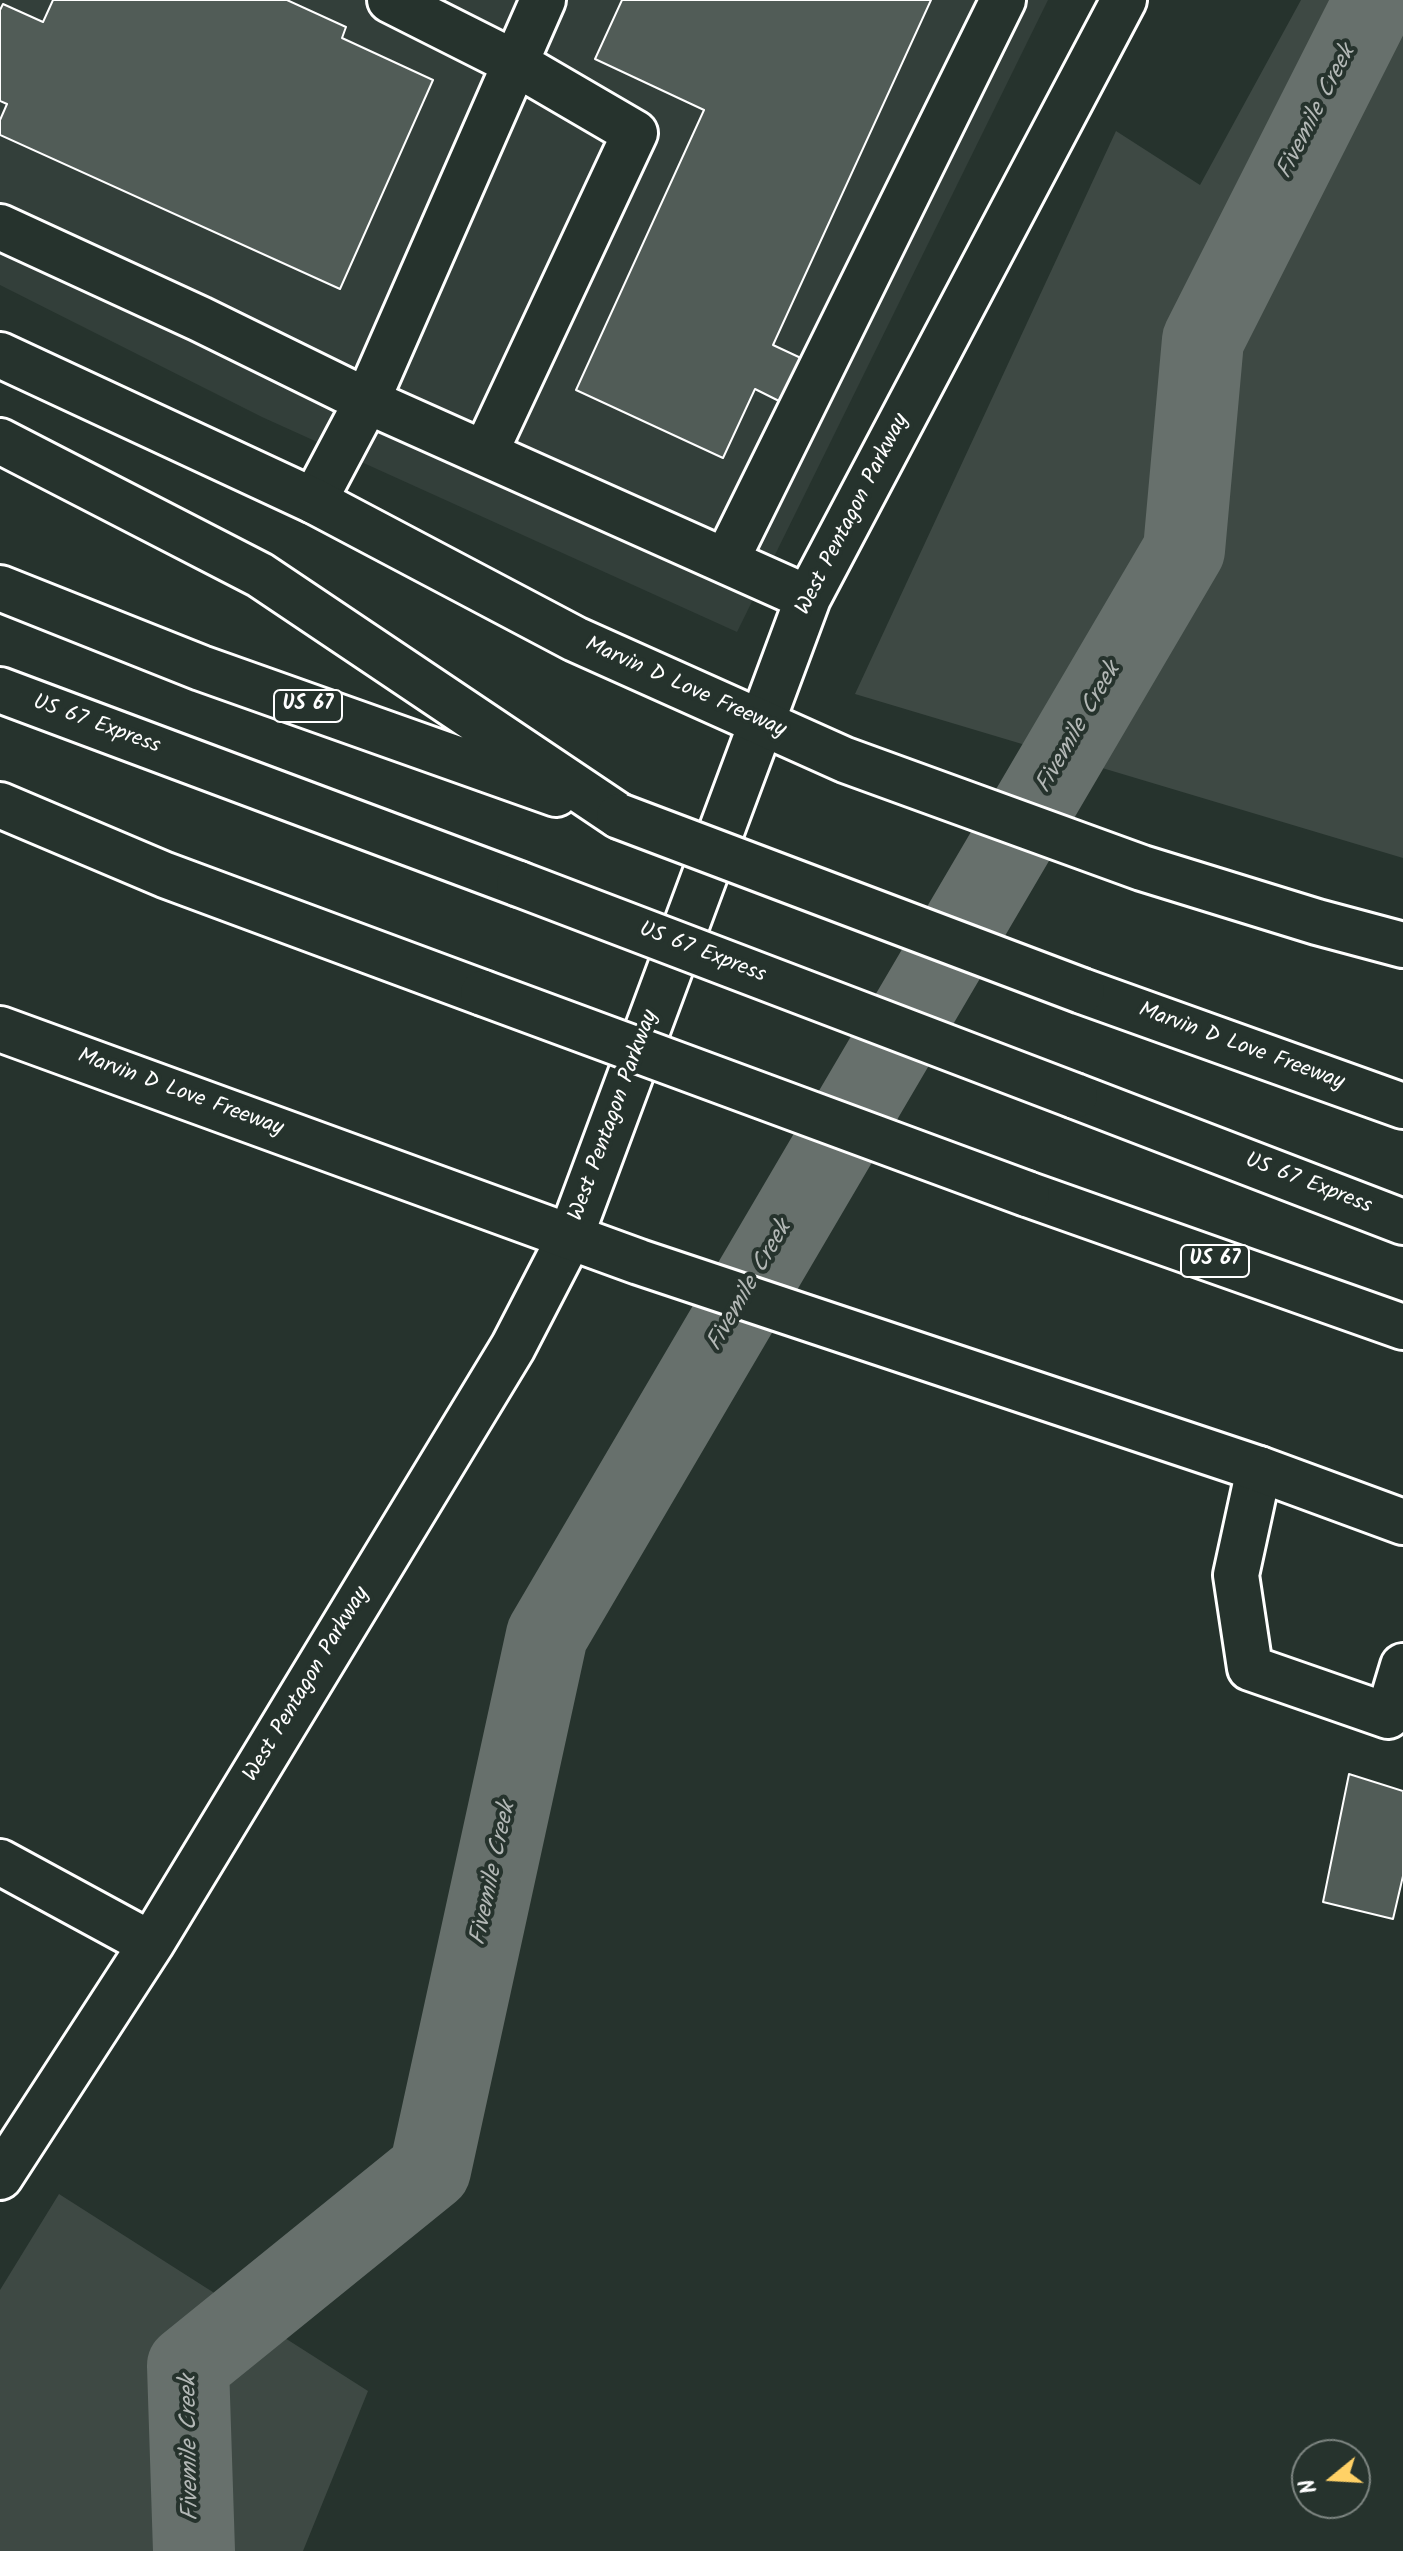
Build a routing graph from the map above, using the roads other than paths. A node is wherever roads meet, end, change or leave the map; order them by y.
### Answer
1 (390, 0) edge
2 (543, 0) edge
3 (1003, 0) edge
4 (1124, 0) edge
5 (515, 63) junction
6 (0, 227) edge
7 (0, 355) edge
8 (367, 401) junction
9 (0, 441) edge
10 (485, 453) junction
11 (314, 501) junction
12 (726, 561) junction
13 (0, 588) edge
14 (808, 598) junction
15 (0, 690) edge
16 (760, 724) junction
17 (0, 805) edge
18 (619, 816) junction
19 (1403, 945) edge
20 (0, 1029) edge
21 (1403, 1106) edge
22 (1403, 1222) edge
23 (571, 1235) junction
24 (1403, 1327) edge
25 (1259, 1469) junction
26 (1403, 1522) edge
27 (1403, 1666) edge
28 (0, 1862) edge
29 (151, 1944) junction
30 (0, 2177) edge

1 - 5 main road
2 - 5 main road
3 - 12 main road
4 - 14 main road, West Pentagon Parkway
5 - 8 main road
5 - 10 main road
6 - 8 main road
7 - 11 main road, Marvin D Love Freeway
8 - 10 main road
8 - 11 main road
9 - 18 main road
10 - 12 main road
11 - 16 main road, Marvin D Love Freeway
12 - 14 main road
13 - 18 main road, Marvin D Love Freeway / US 67
14 - 16 main road, West Pentagon Parkway
15 - 22 main road, US 67 Express, bridge
16 - 19 main road, Marvin D Love Freeway
16 - 23 main road, West Pentagon Parkway
17 - 24 main road, US 67, bridge
18 - 21 main road, Marvin D Love Freeway / US 67, bridge
20 - 23 main road, Marvin D Love Freeway
23 - 25 main road, Marvin D Love Freeway
23 - 29 main road, West Pentagon Parkway
25 - 26 main road, Marvin D Love Freeway
25 - 27 main road
28 - 29 main road
29 - 30 main road, West Pentagon Parkway

